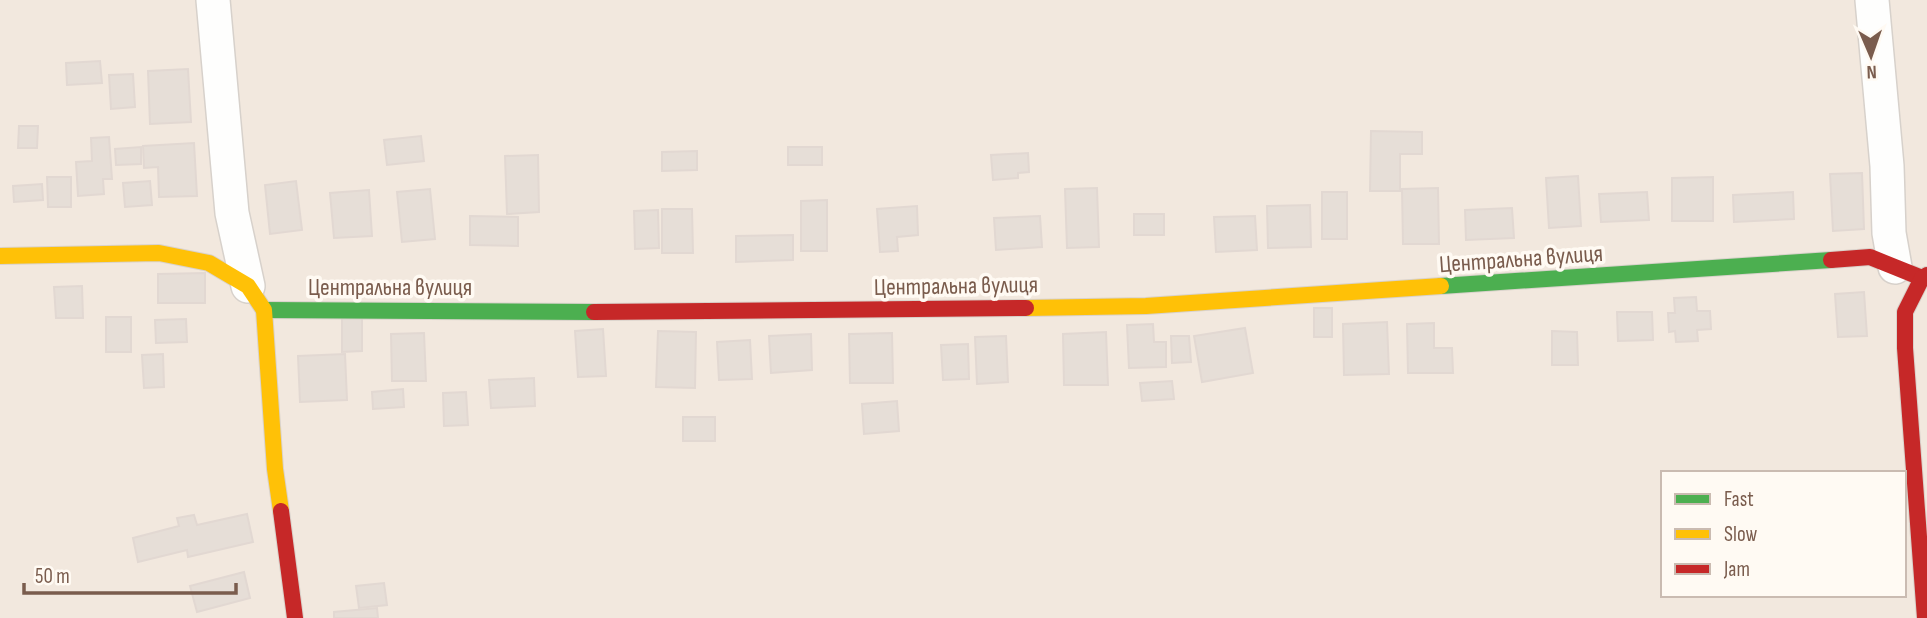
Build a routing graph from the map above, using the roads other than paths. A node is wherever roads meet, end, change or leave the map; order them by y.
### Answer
1 (213, 0) edge
2 (1872, 0) edge
3 (0, 256) edge
4 (1915, 273) edge
5 (256, 298) junction
6 (295, 618) edge
7 (1925, 618) edge

1 - 5 street
2 - 4 street
3 - 5 street
4 - 5 street, Центральна вулиця
4 - 7 street
5 - 6 street

